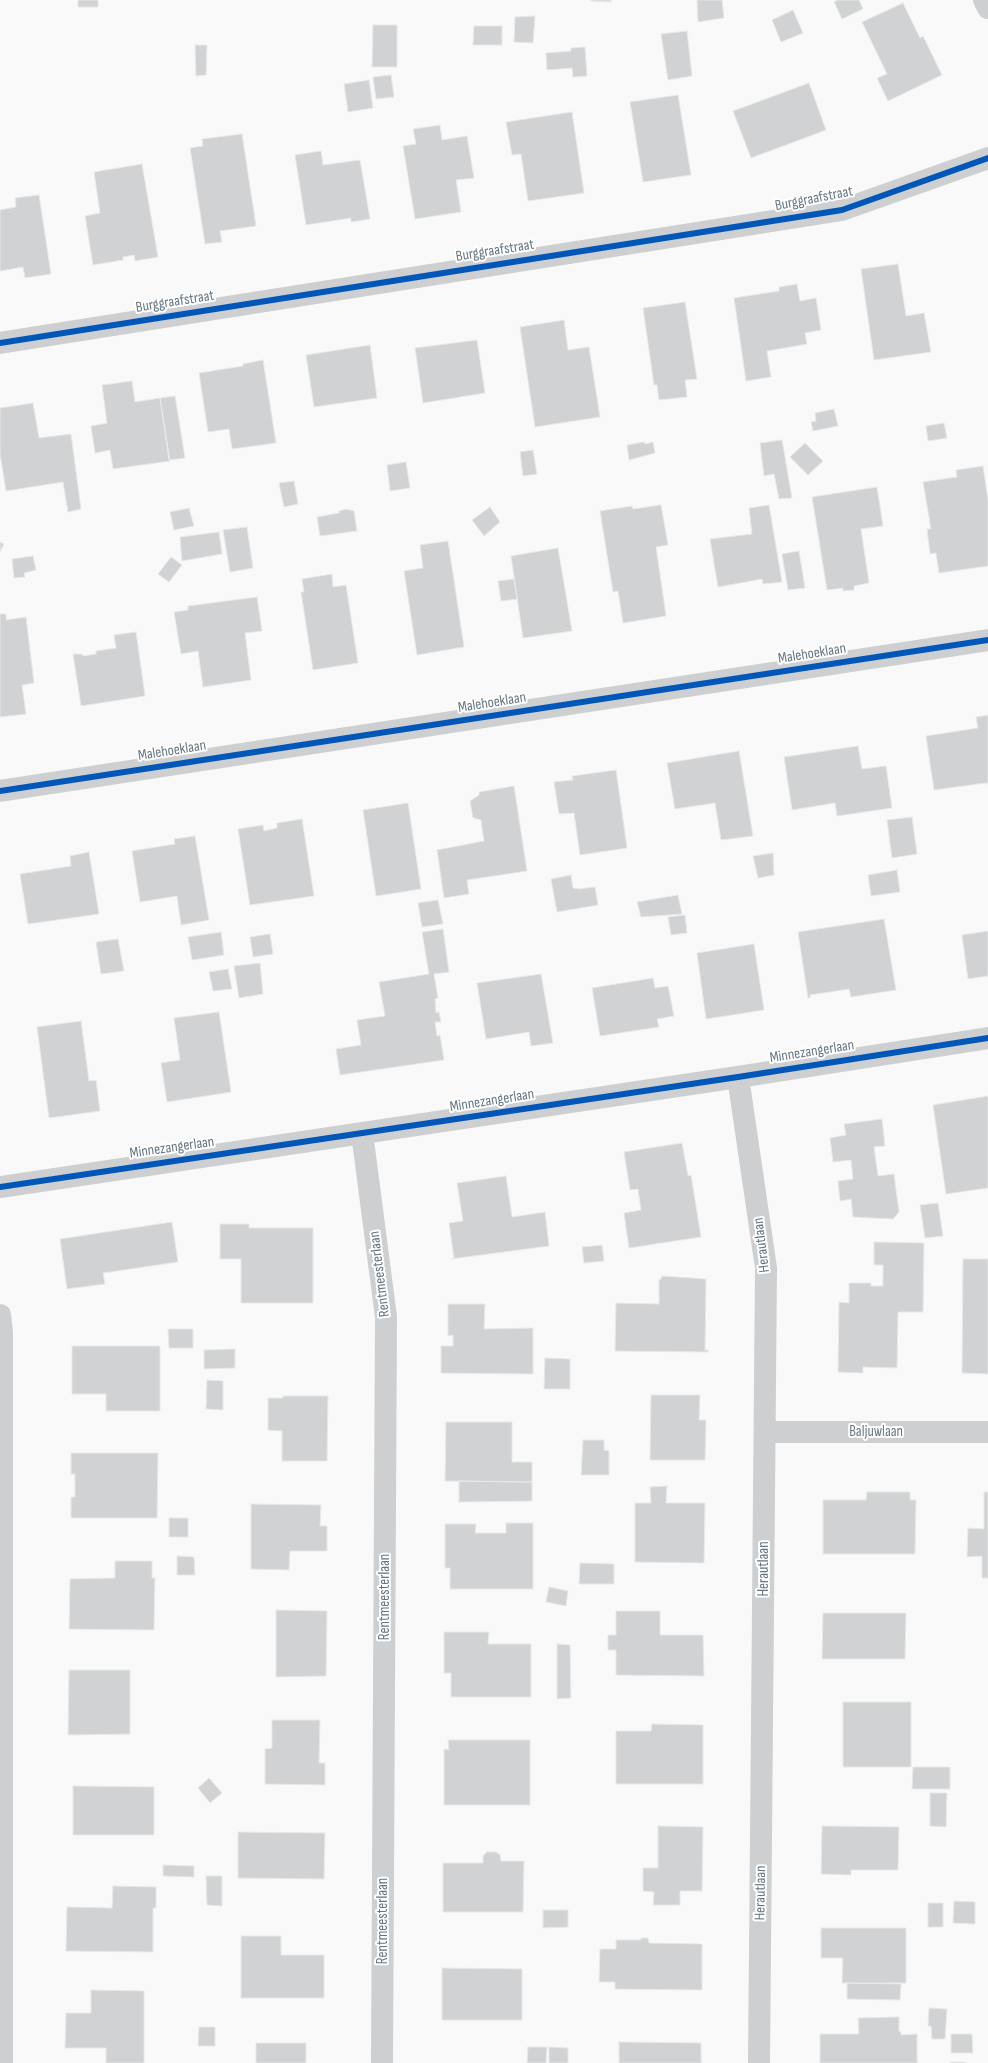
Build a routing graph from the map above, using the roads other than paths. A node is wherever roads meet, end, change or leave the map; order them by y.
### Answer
1 (984, 0) edge
2 (988, 8) edge
3 (988, 158) edge
4 (0, 343) edge
5 (988, 640) edge
6 (0, 791) edge
7 (988, 1038) edge
8 (738, 1077) junction
9 (362, 1133) junction
10 (0, 1187) edge
11 (1, 1327) edge
12 (765, 1432) junction
13 (988, 1432) edge
14 (2, 2063) edge
15 (382, 2063) edge
16 (759, 2063) edge

1 - 2 street
3 - 4 street, Burggraafstraat
5 - 6 street, Malehoeklaan
7 - 8 street, Minnezangerlaan
8 - 9 street, Minnezangerlaan
8 - 12 street, Herautlaan
9 - 10 street, Minnezangerlaan
9 - 15 street, Rentmeesterlaan
11 - 14 street
12 - 13 street, Baljuwlaan
12 - 16 street, Herautlaan

